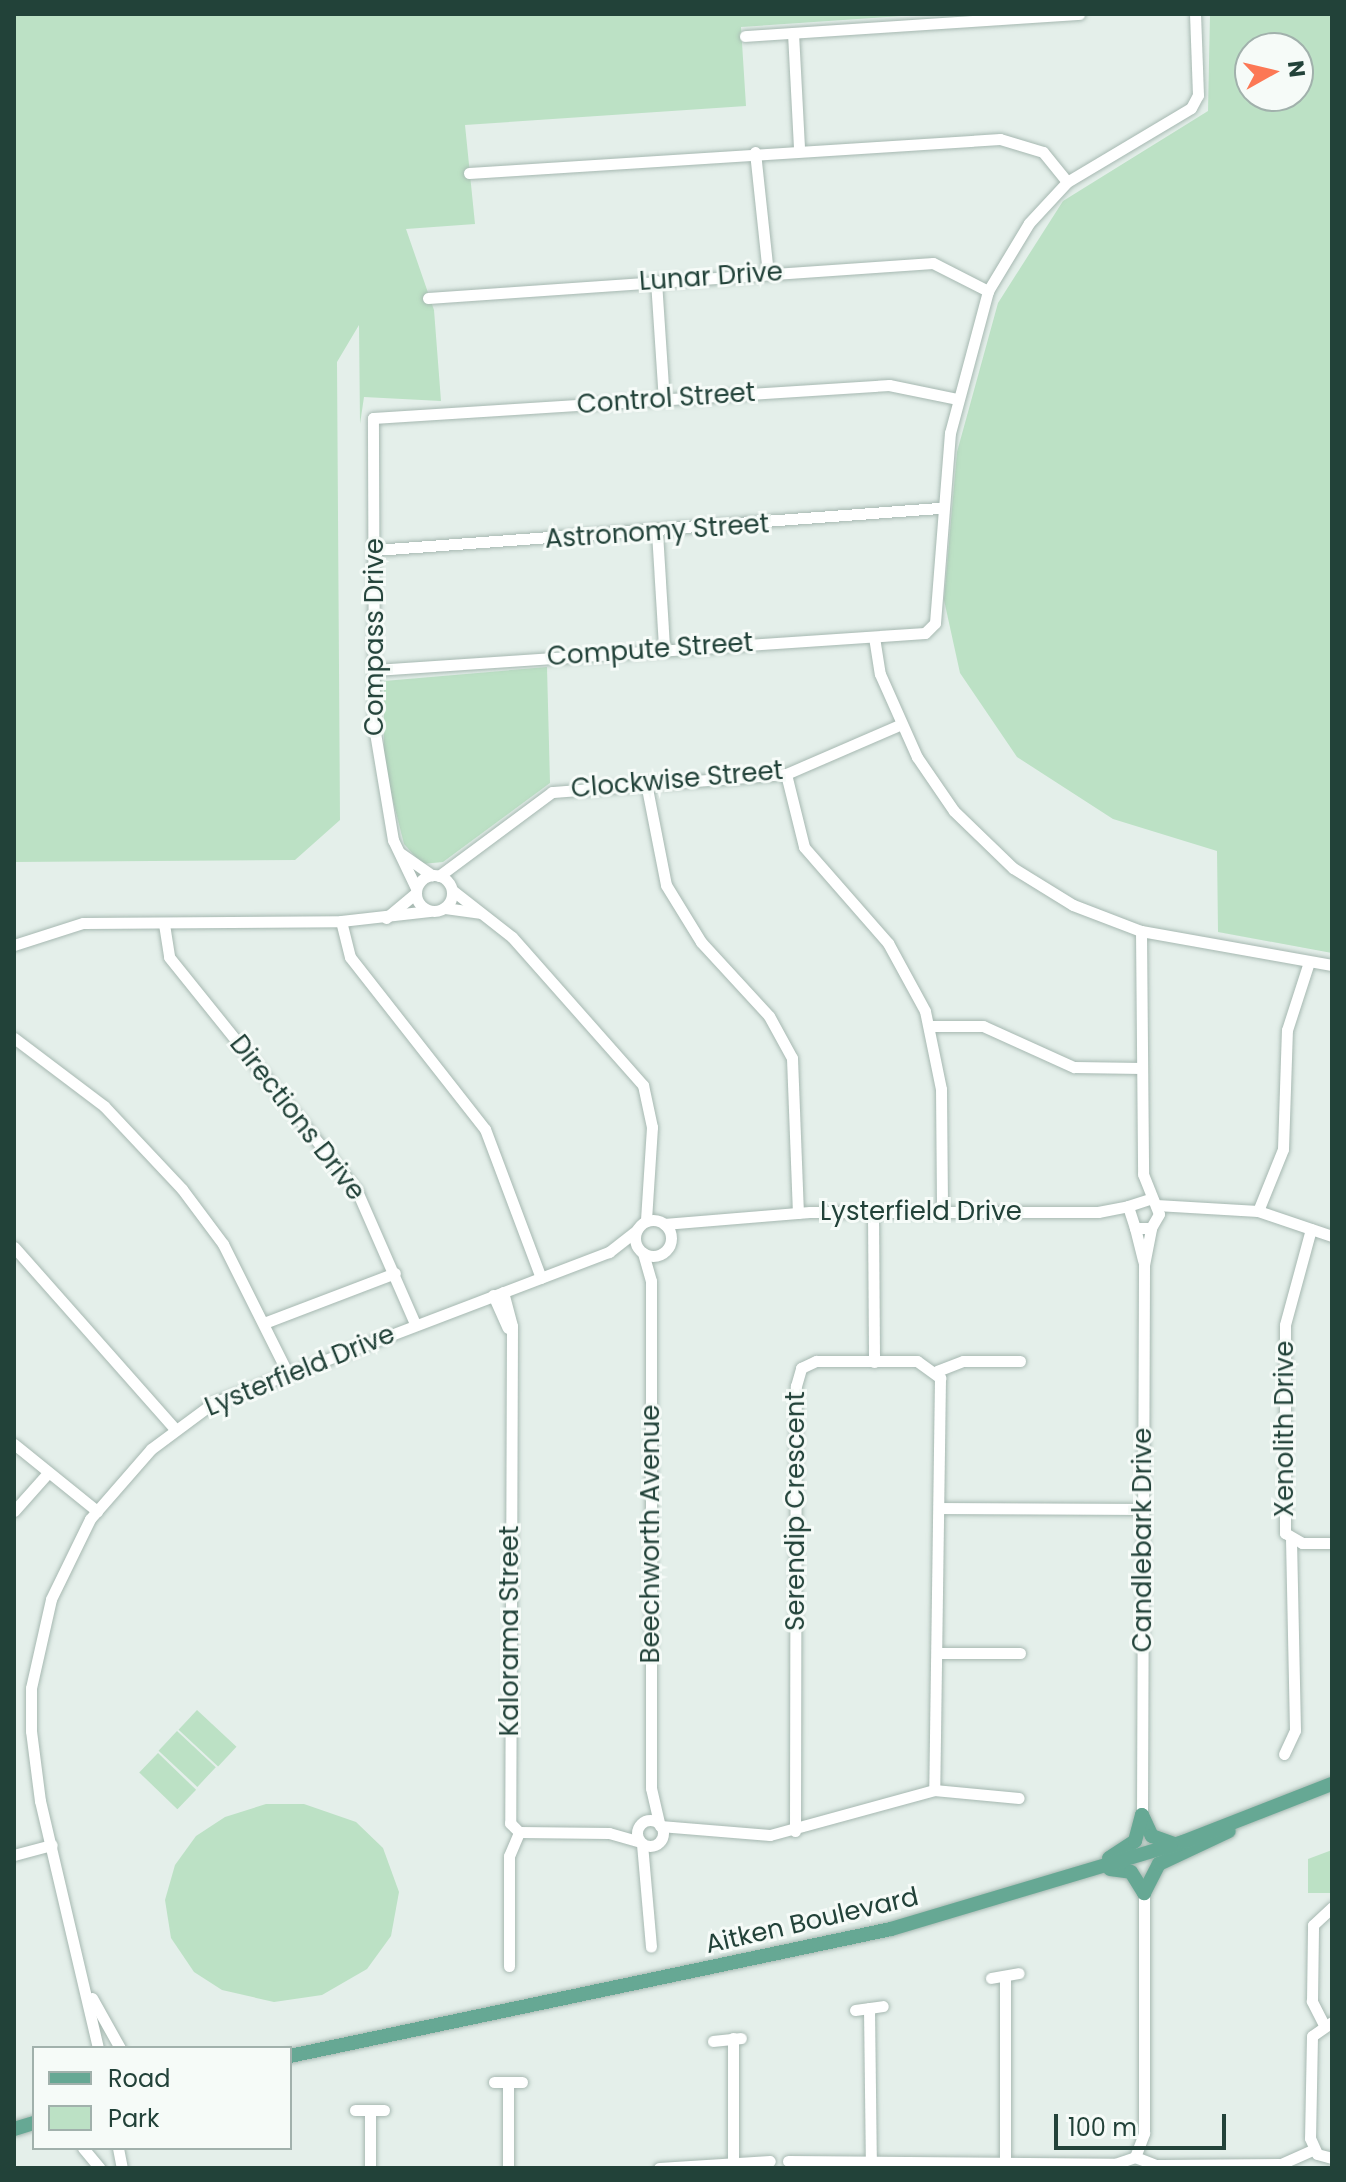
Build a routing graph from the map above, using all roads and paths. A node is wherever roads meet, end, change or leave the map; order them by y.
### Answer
1 (1079, 14) edge
2 (1195, 14) edge
3 (793, 33) junction
4 (745, 36) dead end
5 (799, 149) junction
6 (755, 152) junction
7 (469, 173) dead end
8 (1067, 182) junction
9 (768, 273) junction
10 (656, 281) junction
11 (988, 291) junction
12 (428, 298) dead end
13 (957, 399) junction
14 (664, 400) junction
15 (373, 418) joint
16 (939, 508) junction
17 (657, 532) junction
18 (375, 550) junction
19 (874, 637) junction
20 (664, 648) junction
21 (375, 670) junction
22 (899, 725) junction
23 (786, 774) junction
24 (646, 783) junction
25 (399, 853) junction
26 (466, 853) junction
27 (436, 875) junction
28 (452, 888) junction
29 (416, 891) junction
30 (445, 908) junction
31 (429, 911) junction
32 (485, 914) junction
33 (386, 918) junction
34 (341, 921) junction
35 (164, 924) junction
36 (1141, 931) junction
37 (14, 945) edge
38 (1309, 962) junction
39 (1332, 965) edge
40 (930, 1026) junction
41 (14, 1038) edge
42 (1142, 1068) junction
43 (1143, 1174) junction
44 (1132, 1202) junction
45 (1153, 1202) junction
46 (1180, 1211) junction
47 (1258, 1211) junction
48 (873, 1212) junction
49 (942, 1212) junction
50 (1098, 1212) junction
51 (798, 1213) junction
52 (656, 1222) junction
53 (697, 1225) junction
54 (1131, 1225) junction
55 (1154, 1225) junction
56 (1311, 1229) junction
57 (636, 1231) junction
58 (1332, 1236) edge
59 (670, 1241) junction
60 (14, 1247) edge
61 (642, 1251) junction
62 (609, 1252) junction
63 (658, 1255) junction
64 (1144, 1265) junction
65 (395, 1273) junction
66 (541, 1278) junction
67 (651, 1281) junction
68 (498, 1294) junction
69 (264, 1323) junction
70 (415, 1324) junction
71 (1020, 1361) dead end
72 (874, 1362) junction
73 (937, 1371) junction
74 (287, 1372) junction
75 (175, 1429) junction
76 (14, 1444) edge
77 (47, 1474) junction
78 (939, 1508) junction
79 (1144, 1509) junction
80 (14, 1511) edge
81 (97, 1511) junction
82 (1291, 1540) junction
83 (1332, 1543) edge
84 (940, 1653) junction
85 (1020, 1653) dead end
86 (1284, 1754) dead end
87 (1332, 1784) edge
88 (651, 1788) junction
89 (934, 1790) junction
90 (1019, 1798) dead end
91 (1142, 1815) junction
92 (1251, 1817) junction
93 (642, 1823) junction
94 (660, 1825) junction
95 (795, 1831) junction
96 (519, 1832) junction
97 (609, 1833) junction
98 (694, 1834) junction
99 (641, 1843) junction
100 (658, 1843) junction
101 (1179, 1844) junction
102 (52, 1845) junction
103 (14, 1855) edge
104 (1099, 1870) junction
105 (650, 1875) junction
106 (1144, 1893) junction
107 (981, 1905) junction
108 (1332, 1907) edge
109 (651, 1947) dead end
110 (509, 1966) dead end
111 (80, 1967) junction
112 (1019, 1973) dead end
113 (1005, 1976) junction
114 (991, 1978) dead end
115 (883, 2006) dead end
116 (869, 2008) junction
117 (855, 2010) dead end
118 (1327, 2023) edge
119 (713, 2041) dead end
120 (96, 2045) edge
121 (119, 2046) edge
122 (292, 2056) edge
123 (494, 2082) dead end
124 (508, 2082) junction
125 (522, 2082) dead end
126 (355, 2110) dead end
127 (370, 2110) junction
128 (384, 2110) dead end
129 (32, 2115) edge
130 (14, 2127) edge
131 (85, 2150) edge
132 (1313, 2150) junction
133 (1138, 2153) junction
134 (1332, 2158) edge
135 (768, 2164) edge
136 (790, 2165) edge
137 (1005, 2165) junction
138 (871, 2166) junction
139 (822, 2167) edge
140 (100, 2168) edge
141 (370, 2168) edge
142 (508, 2168) edge
143 (659, 2168) edge
144 (733, 2168) edge

1 - 3 street
2 - 8 street
3 - 4 street
3 - 5 street
5 - 6 street
5 - 8 street
6 - 7 street
6 - 9 street
8 - 11 street
9 - 10 street, Lunar Drive
9 - 11 street, Lunar Drive
10 - 12 street, Lunar Drive
10 - 14 street
11 - 13 street
13 - 14 street, Control Street
13 - 16 street
14 - 15 street, Control Street
15 - 18 street, Compass Drive
16 - 17 street, Astronomy Street
16 - 19 street, Compute Street
17 - 18 street, Astronomy Street
17 - 20 street
18 - 21 street, Compass Drive
19 - 20 street, Compute Street
19 - 22 street
20 - 21 street, Compute Street
21 - 25 street, Compass Drive
22 - 23 street, Clockwise Street
22 - 36 street
23 - 24 street, Clockwise Street
23 - 40 street
24 - 26 street, Clockwise Street
24 - 51 street
25 - 27 street
25 - 29 street, Compass Drive
26 - 27 street, Clockwise Street
26 - 28 street
27 - 28 street
27 - 29 street, Clockwise Street
28 - 30 street
28 - 32 street
29 - 31 street, Compass Drive
29 - 33 street
30 - 31 street
30 - 32 street
31 - 33 street
32 - 52 street
33 - 34 street
34 - 35 street
34 - 66 street
35 - 37 street
35 - 65 street, Directions Drive
36 - 38 street
36 - 42 street
38 - 39 street
38 - 47 street
40 - 42 street
40 - 49 street
41 - 69 street
42 - 43 street
43 - 44 street
43 - 45 street
44 - 45 street, Lysterfield Drive
44 - 50 street, Lysterfield Drive
44 - 54 street, Candlebark Drive
45 - 46 street, Lysterfield Drive
45 - 55 street, Candlebark Drive
46 - 47 street
46 - 55 street
47 - 56 street
48 - 49 street, Lysterfield Drive
48 - 51 street, Lysterfield Drive
48 - 72 street
49 - 50 street, Lysterfield Drive
50 - 54 street, Lysterfield Drive
51 - 53 street, Lysterfield Drive
52 - 53 street, Lysterfield Drive
52 - 57 street, Lysterfield Drive
52 - 59 street
53 - 59 street, Lysterfield Drive
54 - 55 street, Lysterfield Drive
54 - 64 street, Candlebark Drive
55 - 64 street, Candlebark Drive
56 - 58 street
56 - 82 street, Xenolith Drive
57 - 61 street, Beechworth Avenue
57 - 62 street, Lysterfield Drive
59 - 63 street, Lysterfield Drive
60 - 75 street
61 - 62 street, Lysterfield Drive
61 - 63 street, Lysterfield Drive
61 - 67 street, Beechworth Avenue
62 - 66 street, Lysterfield Drive
63 - 67 street, Beechworth Avenue
64 - 79 street, Candlebark Drive
65 - 69 street
65 - 70 street, Directions Drive
66 - 68 street, Lysterfield Drive
67 - 88 street, Beechworth Avenue
68 - 70 street, Lysterfield Drive
68 - 96 street, Kalorama Street
69 - 74 street
70 - 74 street, Lysterfield Drive
71 - 73 street
72 - 73 street, Serendip Crescent
72 - 95 street, Serendip Crescent
73 - 78 street
74 - 75 street, Lysterfield Drive
75 - 81 street, Lysterfield Drive
76 - 77 street
77 - 80 street
77 - 81 street
78 - 79 street
78 - 84 street
79 - 91 street, Candlebark Drive
81 - 102 street, Lysterfield Drive
82 - 83 street, Xenolith Drive
82 - 86 street
84 - 85 street
84 - 89 street
87 - 92 main road, Aitken Boulevard
88 - 93 street, Beechworth Avenue
88 - 94 street, Beechworth Avenue
89 - 90 street
89 - 95 street
91 - 101 main road
91 - 107 main road
92 - 101 main road, Aitken Boulevard
92 - 106 main road
93 - 94 street
93 - 97 street
93 - 99 street, Beechworth Avenue
94 - 98 street
94 - 100 street, Beechworth Avenue
95 - 98 street
96 - 97 street
96 - 110 street
97 - 99 street
98 - 100 street
99 - 100 street
99 - 105 street, Beechworth Avenue
100 - 105 street, Beechworth Avenue
101 - 104 main road, Aitken Boulevard
102 - 103 street
102 - 111 street, Lysterfield Drive
104 - 106 main road
104 - 107 main road, Aitken Boulevard
105 - 109 street
106 - 133 street
107 - 122 main road, Aitken Boulevard
108 - 118 street
111 - 120 street, Lysterfield Drive
111 - 121 street
112 - 113 street
113 - 114 street
113 - 137 street
115 - 116 street
116 - 117 street
116 - 138 street
118 - 132 street
119 - 144 street
123 - 124 street
124 - 125 street
124 - 142 street
126 - 127 street
127 - 128 street
127 - 141 street
129 - 130 street
131 - 140 street
132 - 133 street
132 - 134 street
133 - 137 street
135 - 136 street
135 - 144 street
136 - 139 street
137 - 138 street
138 - 139 street
143 - 144 street

